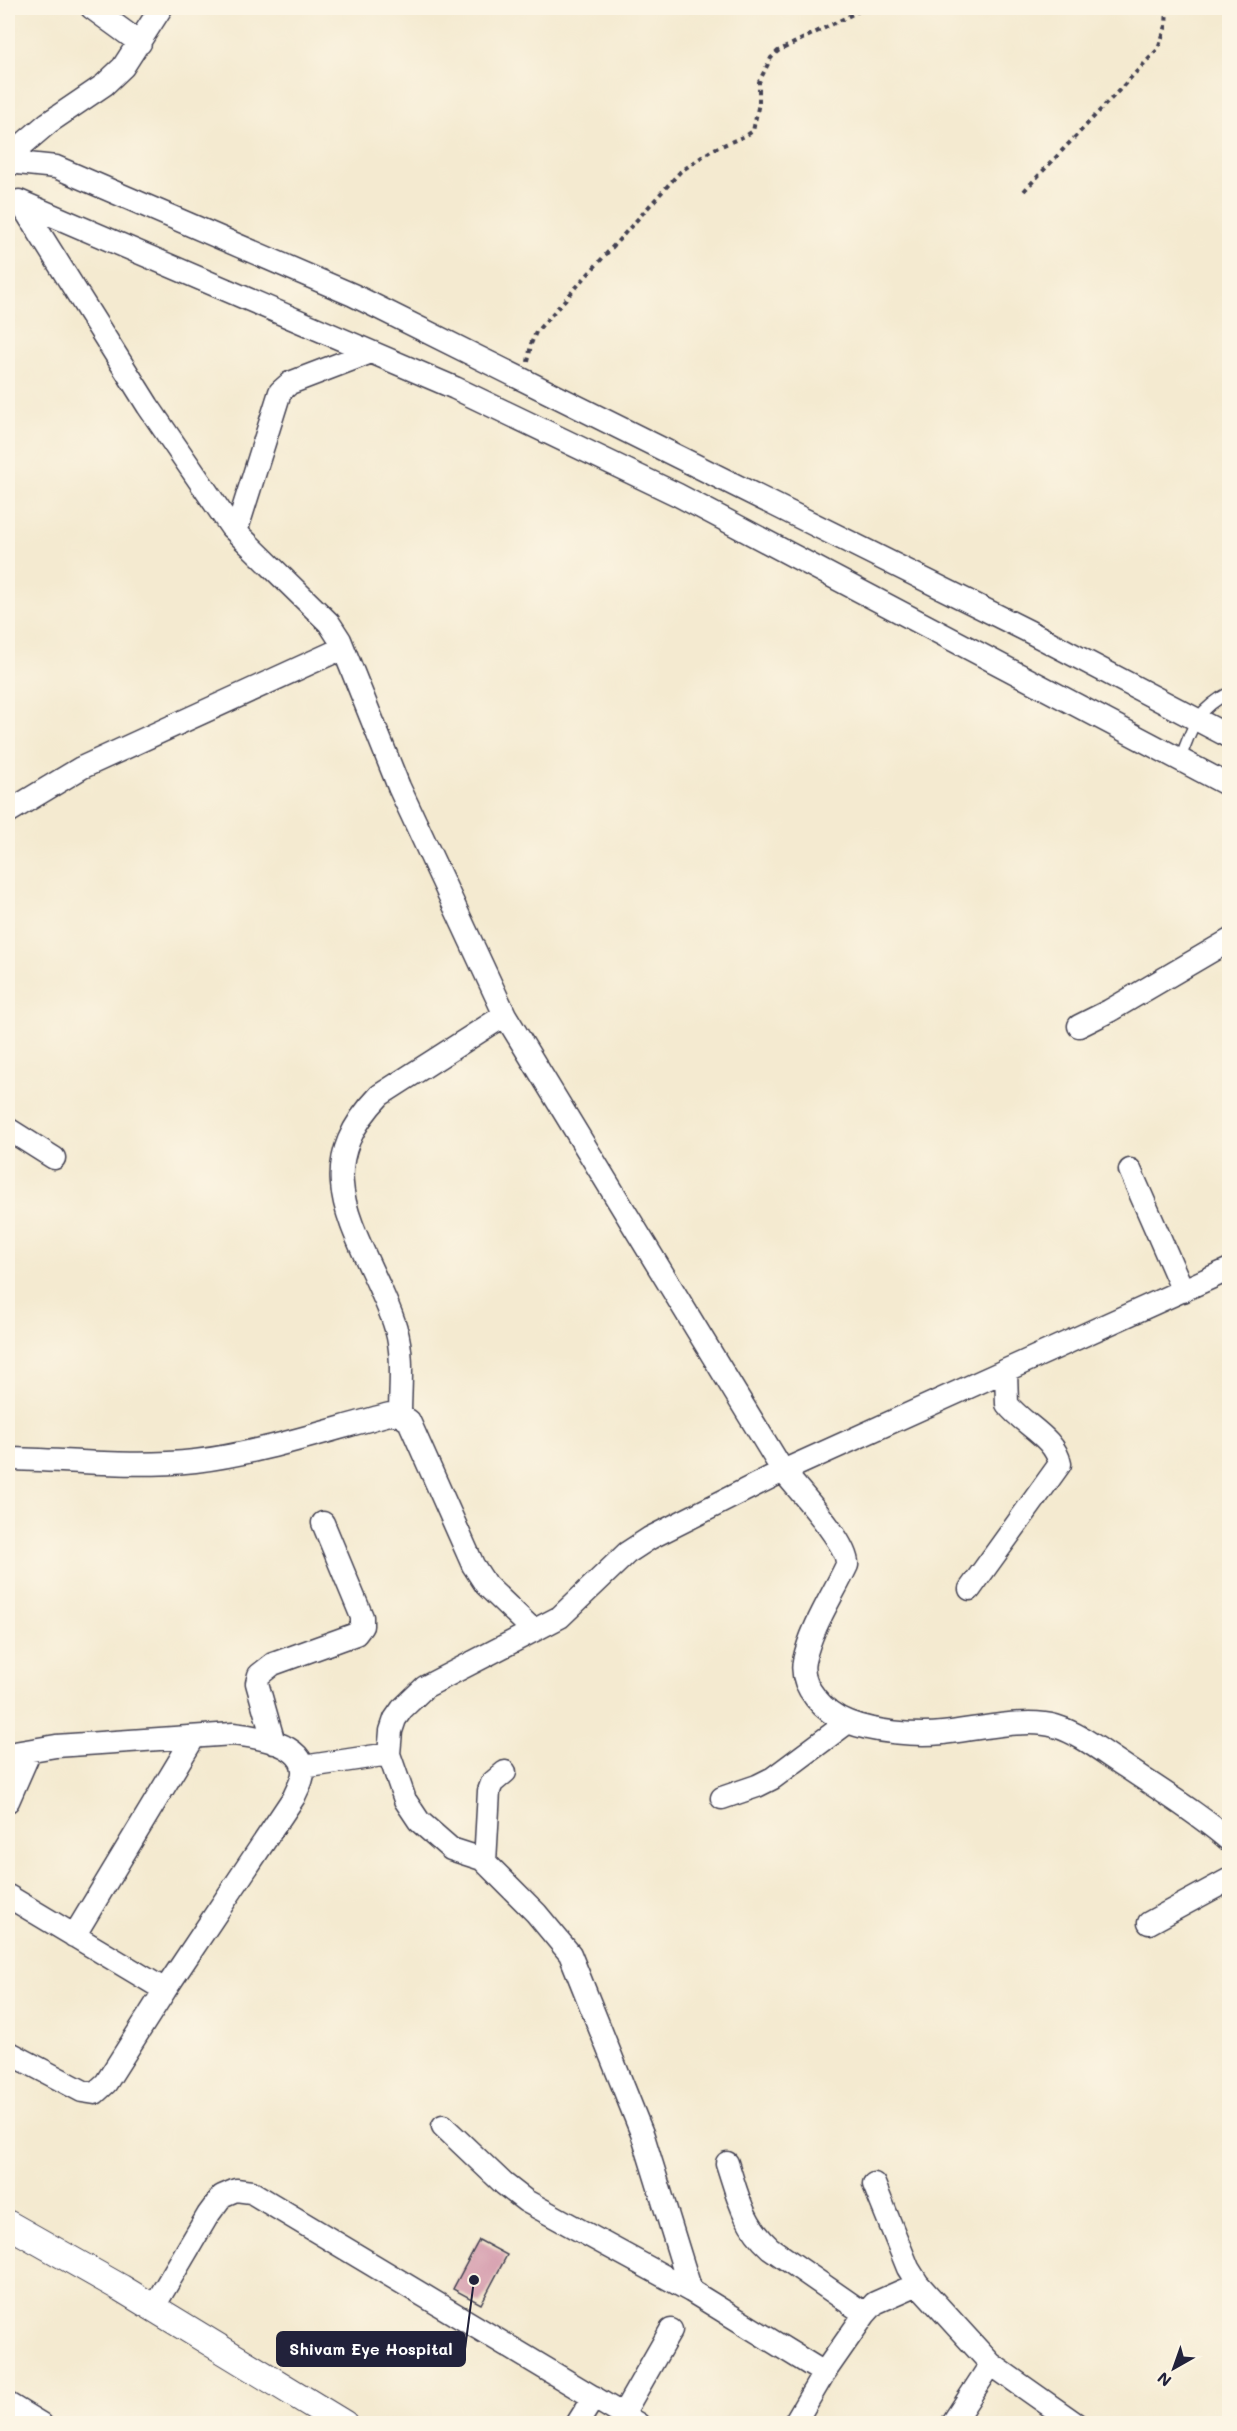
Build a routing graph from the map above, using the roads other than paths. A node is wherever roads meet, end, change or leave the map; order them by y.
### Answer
1 (92, 8) edge
2 (161, 8) edge
3 (140, 43) junction
4 (8, 157) edge
5 (8, 162) edge
6 (14, 200) edge
7 (370, 352) junction
8 (488, 362) junction
9 (471, 396) junction
10 (236, 532) junction
11 (879, 556) junction
12 (865, 593) junction
13 (343, 648) junction
14 (1230, 693) edge
15 (1196, 719) junction
16 (1230, 737) edge
17 (1180, 759) junction
18 (1230, 786) edge
19 (8, 812) edge
20 (1230, 940) edge
21 (505, 1015) junction
22 (1079, 1026) dead end
23 (8, 1129) edge
24 (54, 1158) dead end
25 (1130, 1170) dead end
26 (1230, 1269) edge
27 (1183, 1292) junction
28 (1006, 1371) junction
29 (400, 1415) junction
30 (8, 1459) edge
31 (783, 1472) junction
32 (323, 1523) dead end
33 (970, 1588) dead end
34 (533, 1630) junction
35 (848, 1722) junction
36 (194, 1737) junction
37 (274, 1743) junction
38 (30, 1751) junction
39 (8, 1754) edge
40 (389, 1754) junction
41 (303, 1767) junction
42 (505, 1772) dead end
43 (722, 1798) dead end
44 (8, 1801) edge
45 (1230, 1841) edge
46 (485, 1862) junction
47 (1230, 1879) edge
48 (8, 1896) edge
49 (1149, 1923) dead end
50 (74, 1936) junction
51 (165, 1990) junction
52 (9, 2055) edge
53 (443, 2126) dead end
54 (728, 2163) dead end
55 (874, 2184) dead end
56 (8, 2224) edge
57 (918, 2284) junction
58 (691, 2291) junction
59 (153, 2308) junction
60 (865, 2314) junction
61 (671, 2330) dead end
62 (991, 2364) junction
63 (824, 2373) junction
64 (594, 2397) junction
65 (8, 2404) edge
66 (630, 2419) edge
67 (41, 2424) edge
68 (344, 2424) edge
69 (578, 2424) edge
70 (794, 2424) edge
71 (952, 2424) edge
72 (1076, 2424) edge

1 - 3 street
2 - 3 street
3 - 4 street
5 - 8 street
6 - 7 street
6 - 10 street
7 - 9 street
7 - 10 street
8 - 9 street
8 - 11 street
9 - 12 street
10 - 13 street
11 - 12 street
11 - 15 street
12 - 17 street
13 - 19 street
13 - 21 street
14 - 15 lane
15 - 16 street
15 - 17 lane
17 - 18 street
20 - 22 street
21 - 29 street
21 - 31 street
23 - 24 street
25 - 27 street
26 - 27 street
27 - 28 street
28 - 31 street
28 - 33 street
29 - 30 street
29 - 34 street
31 - 34 street
31 - 35 street
32 - 37 street
34 - 40 street
35 - 43 street
35 - 45 street
36 - 37 street
36 - 38 street
36 - 50 street
37 - 41 street
38 - 39 street
38 - 44 street
40 - 41 street
40 - 46 street
41 - 51 street
42 - 46 street
46 - 58 street
47 - 49 street
48 - 50 street
50 - 51 street
51 - 52 street
53 - 58 street
54 - 60 street
55 - 57 street
56 - 59 street
57 - 60 street
57 - 62 street
58 - 63 street
59 - 64 street
59 - 68 street
60 - 63 street
61 - 66 street
62 - 71 street
62 - 72 street
63 - 70 street
64 - 66 street
64 - 69 street
65 - 67 street

